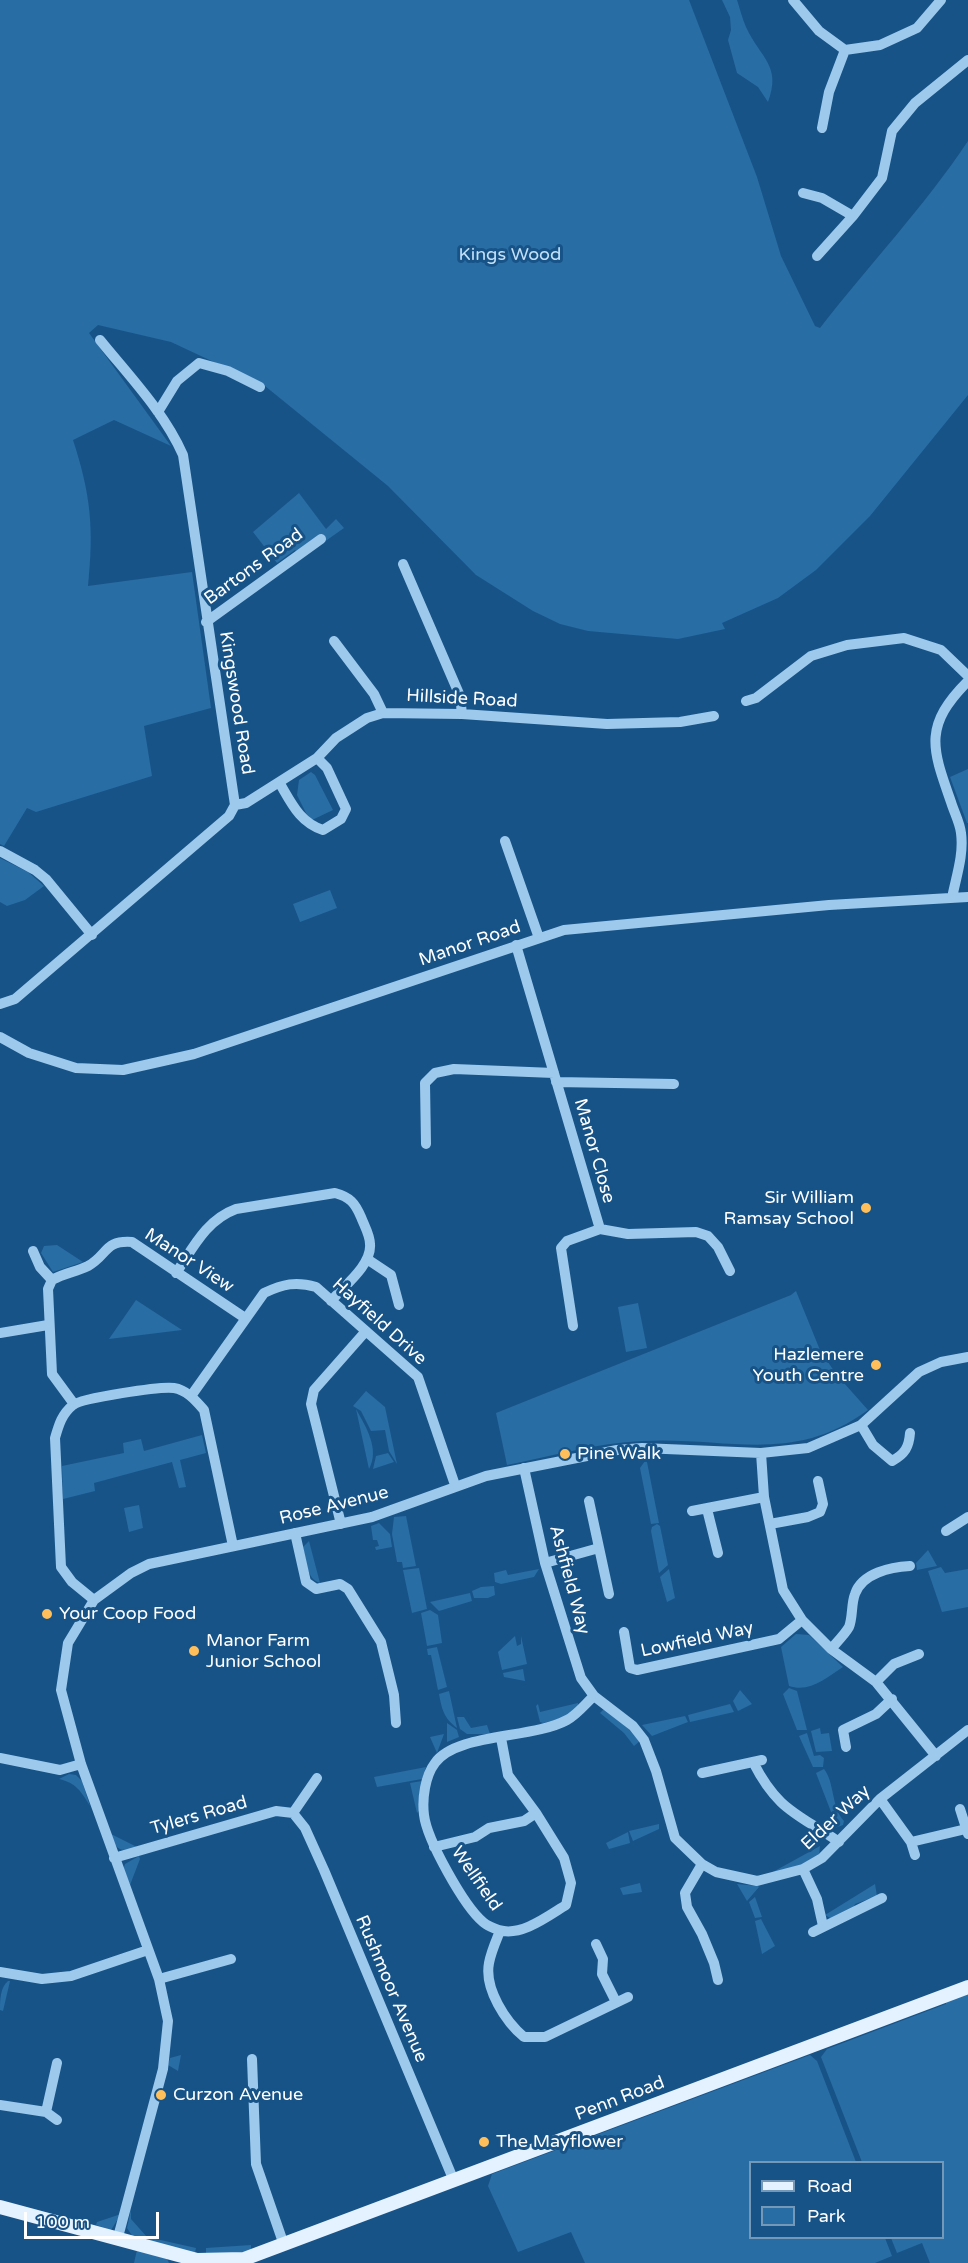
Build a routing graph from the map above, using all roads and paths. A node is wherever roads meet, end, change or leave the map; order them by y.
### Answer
1 (794, 0) edge
2 (941, 0) edge
3 (845, 50) junction
4 (968, 60) edge
5 (822, 128) dead end
6 (803, 194) dead end
7 (853, 216) junction
8 (817, 256) dead end
9 (100, 340) dead end
10 (260, 387) dead end
11 (158, 412) junction
12 (321, 539) dead end
13 (403, 564) dead end
14 (206, 622) junction
15 (334, 641) dead end
16 (968, 676) edge
17 (968, 681) edge
18 (746, 701) dead end
19 (383, 713) junction
20 (462, 714) junction
21 (714, 716) dead end
22 (317, 758) junction
23 (279, 782) junction
24 (236, 805) junction
25 (505, 841) dead end
26 (0, 851) edge
27 (968, 897) edge
28 (952, 898) junction
29 (92, 934) junction
30 (539, 938) junction
31 (516, 945) junction
32 (0, 1004) edge
33 (0, 1037) edge
34 (555, 1077) junction
35 (674, 1084) dead end
36 (426, 1144) dead end
37 (600, 1229) junction
38 (33, 1251) dead end
39 (367, 1259) junction
40 (730, 1271) dead end
41 (176, 1273) junction
42 (52, 1280) junction
43 (332, 1300) junction
44 (399, 1305) dead end
45 (245, 1318) junction
46 (48, 1325) junction
47 (573, 1326) dead end
48 (366, 1331) junction
49 (0, 1333) edge
50 (968, 1357) edge
51 (191, 1396) junction
52 (74, 1404) junction
53 (861, 1425) junction
54 (910, 1433) dead end
55 (760, 1453) junction
56 (524, 1468) junction
57 (818, 1481) dead end
58 (455, 1485) junction
59 (764, 1497) junction
60 (590, 1501) dead end
61 (707, 1509) junction
62 (692, 1511) dead end
63 (968, 1516) edge
64 (341, 1524) junction
65 (770, 1524) junction
66 (946, 1531) dead end
67 (295, 1533) junction
68 (233, 1546) junction
69 (599, 1548) junction
70 (718, 1553) dead end
71 (545, 1563) junction
72 (910, 1566) dead end
73 (609, 1594) dead end
74 (94, 1600) junction
75 (802, 1620) junction
76 (624, 1632) dead end
77 (831, 1649) junction
78 (919, 1654) dead end
79 (876, 1682) junction
80 (594, 1696) junction
81 (892, 1699) junction
82 (396, 1723) dead end
83 (968, 1730) edge
84 (501, 1738) junction
85 (846, 1747) dead end
86 (936, 1756) junction
87 (0, 1758) edge
88 (81, 1764) junction
89 (702, 1773) dead end
90 (317, 1778) dead end
91 (880, 1798) junction
92 (960, 1809) dead end
93 (293, 1813) junction
94 (536, 1813) junction
95 (967, 1831) edge
96 (839, 1842) junction
97 (910, 1842) junction
98 (434, 1847) junction
99 (915, 1855) dead end
100 (114, 1858) junction
101 (702, 1864) junction
102 (803, 1869) junction
103 (882, 1898) dead end
104 (500, 1931) junction
105 (596, 1944) dead end
106 (148, 1950) junction
107 (231, 1959) dead end
108 (1, 1974) edge
109 (159, 1979) junction
110 (718, 1980) dead end
111 (968, 1988) edge
112 (628, 1996) dead end
113 (615, 2002) junction
114 (252, 2059) dead end
115 (57, 2063) dead end
116 (0, 2104) edge
117 (46, 2112) junction
118 (57, 2120) dead end
119 (454, 2181) junction
120 (0, 2207) edge
121 (118, 2237) junction
122 (284, 2245) junction

1 - 3 street
2 - 3 street
3 - 5 street
4 - 7 street
6 - 7 street
7 - 8 street
9 - 11 street, Kingswood Road
10 - 11 street
11 - 14 street, Kingswood Road
12 - 14 street, Bartons Road
13 - 20 street
14 - 24 street, Kingswood Road
15 - 19 street
16 - 18 street
17 - 28 street
19 - 20 street, Hillside Road
19 - 22 street, Hillside Road
20 - 21 street, Hillside Road
22 - 23 street, Hillside Road
22 - 23 street
23 - 24 street, Hillside Road
24 - 29 street
25 - 30 street
26 - 29 street
27 - 28 street, Manor Road
28 - 30 street, Manor Road
29 - 32 street
30 - 31 street, Manor Road
31 - 33 street, Manor Road
31 - 34 street, Manor Close
34 - 35 street, Manor Close
34 - 36 street, Manor Close
34 - 37 street, Manor Close
37 - 40 street, Manor Close
37 - 47 street, Manor Close
38 - 42 street
39 - 41 street
39 - 43 street
39 - 44 street
41 - 42 street, Manor View
41 - 45 street, Manor View
42 - 46 street
43 - 45 street, Hayfield Drive
43 - 48 street, Hayfield Drive
45 - 51 street, Hayfield Drive
46 - 49 street
46 - 52 street
48 - 58 street, Hayfield Drive
48 - 64 street
50 - 53 street, Rose Avenue
51 - 52 street
51 - 68 street
52 - 74 street
53 - 54 street
53 - 55 street, Rose Avenue
55 - 56 street, Rose Avenue
55 - 59 street
56 - 58 street, Rose Avenue
56 - 71 street, Ashfield Way
57 - 65 street
58 - 64 street, Rose Avenue
59 - 61 street
59 - 65 street
60 - 69 street
61 - 62 street
61 - 70 street
63 - 66 street
64 - 67 street, Rose Avenue
65 - 75 street
67 - 68 street, Rose Avenue
67 - 82 street
68 - 74 street, Rose Avenue
69 - 71 street
69 - 73 street
71 - 80 street, Ashfield Way
72 - 77 street
74 - 88 street, Rose Avenue
75 - 76 street, Lowfield Way
75 - 77 street
77 - 79 street
78 - 79 street
79 - 81 street
80 - 84 street, Wellfield
80 - 101 street, Elder Way
81 - 85 street
81 - 86 street
83 - 86 street, Elder Way
84 - 94 street, Wellfield
84 - 98 street, Wellfield
86 - 91 street, Elder Way
87 - 88 street
88 - 100 street, Rose Avenue
89 - 96 street
90 - 93 street
91 - 96 street, Elder Way
91 - 97 street
92 - 95 street
93 - 100 street, Tylers Road
93 - 119 street, Rushmoor Avenue
94 - 98 street, Wellfield
94 - 104 street, Wellfield
95 - 97 street
96 - 102 street, Elder Way
97 - 99 street
98 - 104 street, Wellfield
100 - 106 street, Rose Avenue
101 - 102 street, Elder Way
101 - 110 street
102 - 103 street
104 - 113 street
105 - 113 street
106 - 108 street
106 - 109 street
107 - 109 street
109 - 121 street
111 - 119 main road, Penn Road
112 - 113 street
114 - 122 street
115 - 117 street
116 - 117 street
117 - 118 street
119 - 122 main road, Penn Road
120 - 121 main road, Penn Road
121 - 122 main road, Penn Road

